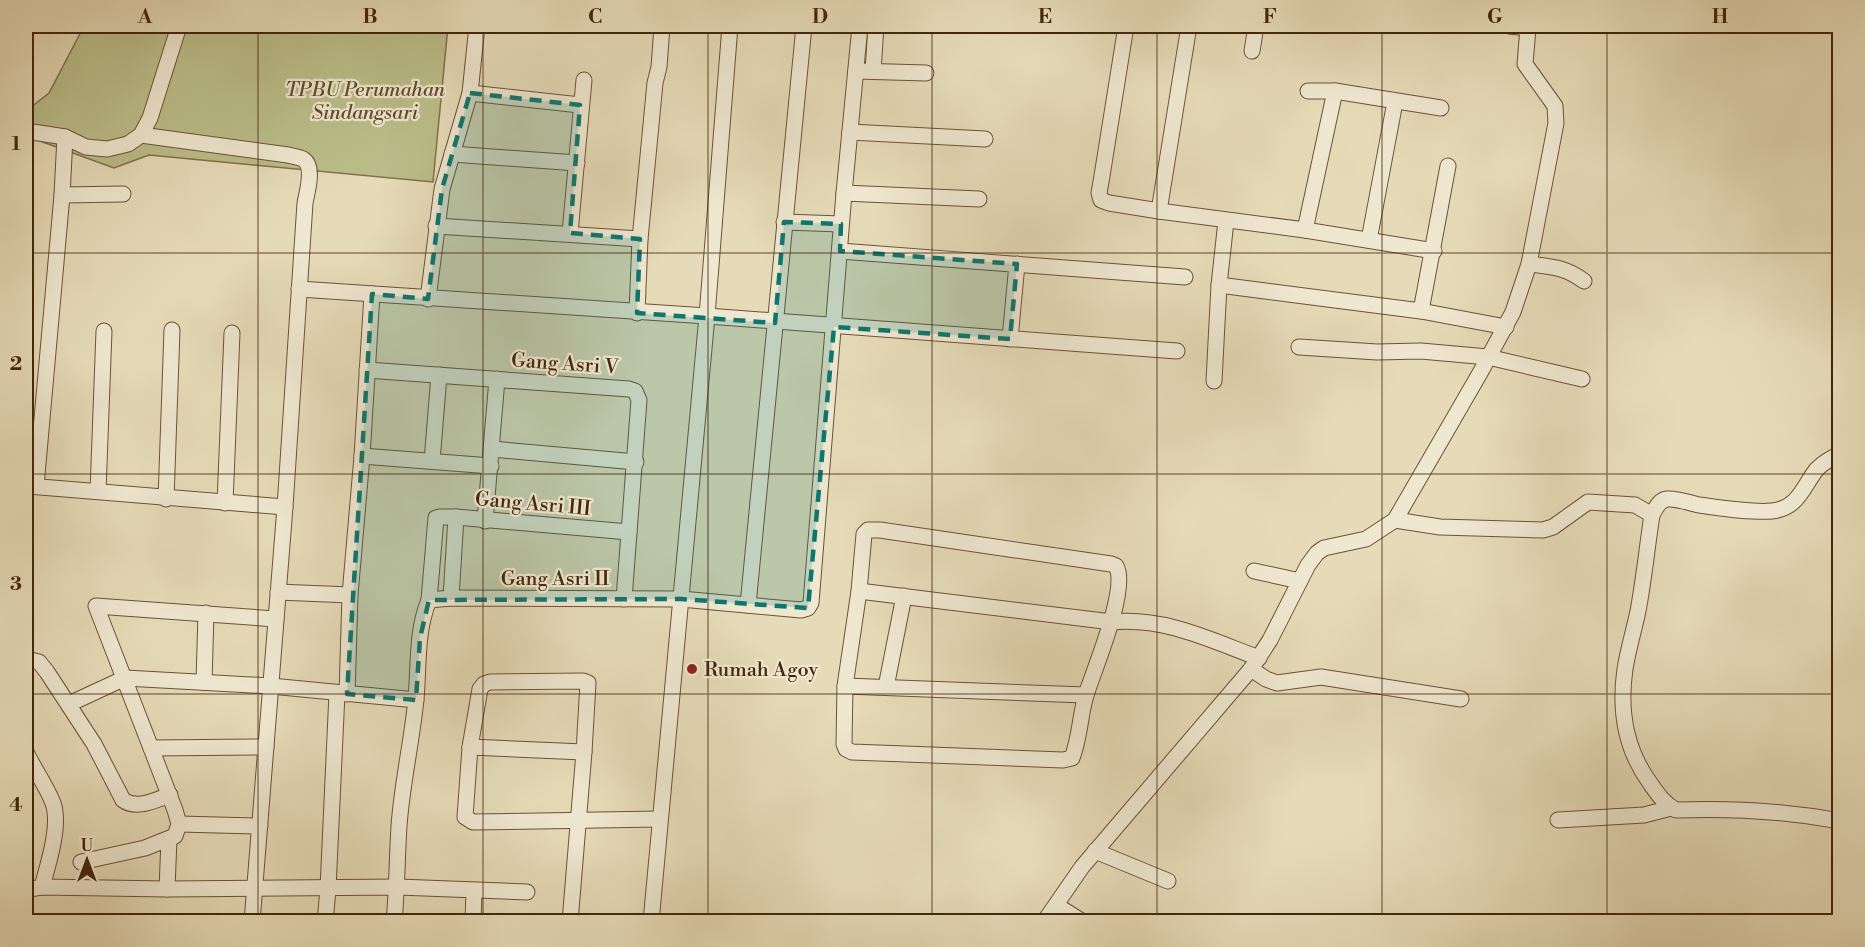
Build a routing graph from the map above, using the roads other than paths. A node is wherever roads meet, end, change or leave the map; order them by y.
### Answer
1 (179, 26) edge
2 (477, 26) edge
3 (662, 26) edge
4 (730, 26) edge
5 (804, 26) edge
6 (860, 26) edge
7 (876, 26) edge
8 (1126, 26) edge
9 (1189, 26) edge
10 (1256, 26) edge
11 (1509, 26) edge
12 (1530, 27) edge
13 (1252, 51) dead end
14 (856, 71) junction
15 (873, 71) junction
16 (926, 73) dead end
17 (584, 80) dead end
18 (1308, 91) dead end
19 (1335, 91) junction
20 (470, 93) junction
21 (1395, 102) junction
22 (580, 105) junction
23 (1441, 108) dead end
24 (26, 131) edge
25 (850, 132) junction
26 (141, 135) junction
27 (64, 137) junction
28 (985, 139) dead end
29 (452, 154) junction
30 (577, 163) junction
31 (1448, 166) dead end
32 (123, 194) dead end
33 (844, 194) junction
34 (62, 195) junction
35 (979, 199) dead end
36 (1159, 211) junction
37 (1226, 221) junction
38 (784, 222) junction
39 (842, 224) junction
40 (436, 226) junction
41 (1305, 230) junction
42 (570, 233) junction
43 (640, 239) junction
44 (1369, 240) junction
45 (840, 251) junction
46 (1434, 251) junction
47 (1017, 264) junction
48 (1529, 264) junction
49 (1185, 277) dead end
50 (1584, 281) dead end
51 (1219, 285) junction
52 (299, 289) junction
53 (372, 294) junction
54 (428, 299) junction
55 (1421, 311) junction
56 (637, 313) junction
57 (707, 316) junction
58 (775, 323) junction
59 (834, 327) junction
60 (1506, 327) junction
61 (172, 330) dead end
62 (104, 331) dead end
63 (232, 333) dead end
64 (1010, 339) junction
65 (1299, 347) dead end
66 (1177, 351) dead end
67 (1488, 357) junction
68 (367, 370) junction
69 (439, 375) junction
70 (1582, 379) dead end
71 (497, 380) junction
72 (1214, 381) dead end
73 (492, 449) junction
74 (1839, 454) edge
75 (362, 456) junction
76 (432, 461) junction
77 (636, 462) junction
78 (491, 466) junction
79 (31, 486) edge
80 (99, 491) junction
81 (166, 499) junction
82 (225, 503) junction
83 (285, 507) junction
84 (1652, 515) junction
85 (456, 517) junction
86 (1395, 520) junction
87 (485, 521) junction
88 (629, 532) junction
89 (1254, 572) dead end
90 (1300, 581) junction
91 (859, 591) junction
92 (278, 592) junction
93 (350, 595) junction
94 (904, 596) junction
95 (451, 598) junction
96 (624, 599) junction
97 (681, 599) junction
98 (429, 600) junction
99 (748, 605) junction
100 (206, 613) junction
101 (276, 619) junction
102 (1112, 622) junction
103 (26, 659) edge
104 (1255, 663) junction
105 (125, 678) junction
106 (204, 682) junction
107 (271, 686) junction
108 (845, 686) junction
109 (886, 687) junction
110 (342, 693) junction
111 (1086, 695) junction
112 (1461, 699) dead end
113 (416, 700) junction
114 (69, 704) junction
115 (266, 747) junction
116 (470, 747) junction
117 (151, 748) junction
118 (26, 752) edge
119 (584, 752) junction
120 (170, 795) junction
121 (1671, 808) junction
122 (579, 819) junction
123 (659, 819) junction
124 (1558, 820) dead end
125 (1839, 821) edge
126 (179, 824) junction
127 (260, 826) junction
128 (169, 839) junction
129 (1095, 851) junction
130 (81, 862) dead end
131 (1168, 881) dead end
132 (42, 887) junction
133 (398, 887) junction
134 (255, 888) junction
135 (167, 889) junction
136 (328, 889) junction
137 (26, 890) edge
138 (474, 891) junction
139 (527, 892) dead end
140 (1056, 905) junction
141 (252, 921) edge
142 (325, 921) edge
143 (394, 921) edge
144 (472, 921) edge
145 (570, 921) edge
146 (651, 921) edge
147 (1044, 921) edge
148 (1083, 921) edge

1 - 26 street
2 - 20 street
3 - 43 street
4 - 57 street
5 - 38 street
6 - 14 street
7 - 15 street
8 - 36 street
9 - 36 street
10 - 13 street
11 - 12 street
12 - 48 street
14 - 15 street
14 - 25 street
15 - 16 street
17 - 22 street
18 - 19 street
19 - 21 street
19 - 41 street
20 - 22 street
20 - 29 street
21 - 23 street
21 - 44 street
22 - 30 street
24 - 27 street
25 - 28 street
25 - 33 street
26 - 27 street
26 - 52 street
27 - 34 street
29 - 30 street
29 - 40 street
30 - 42 street
31 - 46 street
32 - 34 street
33 - 35 street
33 - 39 street
34 - 79 street
36 - 37 street
37 - 41 street
37 - 51 street
38 - 39 street
38 - 58 street
39 - 45 street
40 - 42 street
40 - 54 street
41 - 44 street
42 - 43 street
43 - 56 street
44 - 46 street
45 - 47 street
45 - 59 street
46 - 55 street
47 - 49 street
47 - 64 street
48 - 50 street
48 - 60 street
51 - 55 street
51 - 72 street
52 - 53 street
52 - 83 street
53 - 54 street
53 - 68 street
54 - 56 street
55 - 60 street
56 - 57 street
57 - 58 street
57 - 97 street
58 - 59 street
58 - 99 street
59 - 64 street
59 - 99 street, Gang Asri II
60 - 67 street
61 - 81 street
62 - 80 street
63 - 82 street
64 - 66 street
65 - 67 street
67 - 70 street
67 - 86 street
68 - 69 street, Gang Asri V
68 - 75 street
69 - 71 street, Gang Asri V
69 - 76 street
71 - 73 street
71 - 77 street, Gang Asri V
73 - 77 street
73 - 78 street
74 - 84 street
75 - 76 street
75 - 93 street
76 - 78 street
77 - 88 street
78 - 87 street
79 - 80 street
80 - 81 street
81 - 82 street
82 - 83 street
83 - 92 street
84 - 86 street
84 - 121 street
85 - 87 street, Gang Asri III
85 - 95 street
85 - 98 street, Gang Asri III
86 - 90 street
87 - 88 street, Gang Asri III
88 - 96 street
89 - 90 street
90 - 104 street
91 - 94 street
91 - 102 street
91 - 108 street
92 - 93 street
92 - 101 street
93 - 110 street
94 - 102 street
94 - 109 street
95 - 96 street, Gang Asri II
95 - 98 street, Gang Asri II
96 - 97 street, Gang Asri II
97 - 99 street, Gang Asri II
97 - 123 street
98 - 113 street
100 - 101 street
100 - 105 street
100 - 106 street
101 - 107 street
102 - 104 street
102 - 111 street
103 - 114 street
104 - 112 street
104 - 129 street
105 - 106 street
105 - 114 street
105 - 117 street
106 - 107 street
107 - 110 street
107 - 115 street
108 - 109 street
108 - 111 street
109 - 111 street
110 - 113 street
110 - 136 street
113 - 133 street
114 - 120 street
115 - 117 street
115 - 127 street
116 - 119 street
116 - 119 street
116 - 122 street
117 - 120 street
118 - 132 street
119 - 122 street
120 - 126 street
121 - 124 street
121 - 125 street
122 - 123 street
122 - 145 street
123 - 146 street
126 - 127 street
126 - 128 street
127 - 134 street
128 - 130 street
128 - 135 street
129 - 131 street
129 - 140 street
132 - 135 street
132 - 137 street
133 - 136 street
133 - 138 street
133 - 143 street
134 - 135 street
134 - 136 street
134 - 141 street
136 - 142 street
138 - 139 street
138 - 144 street
140 - 147 street
140 - 148 street

